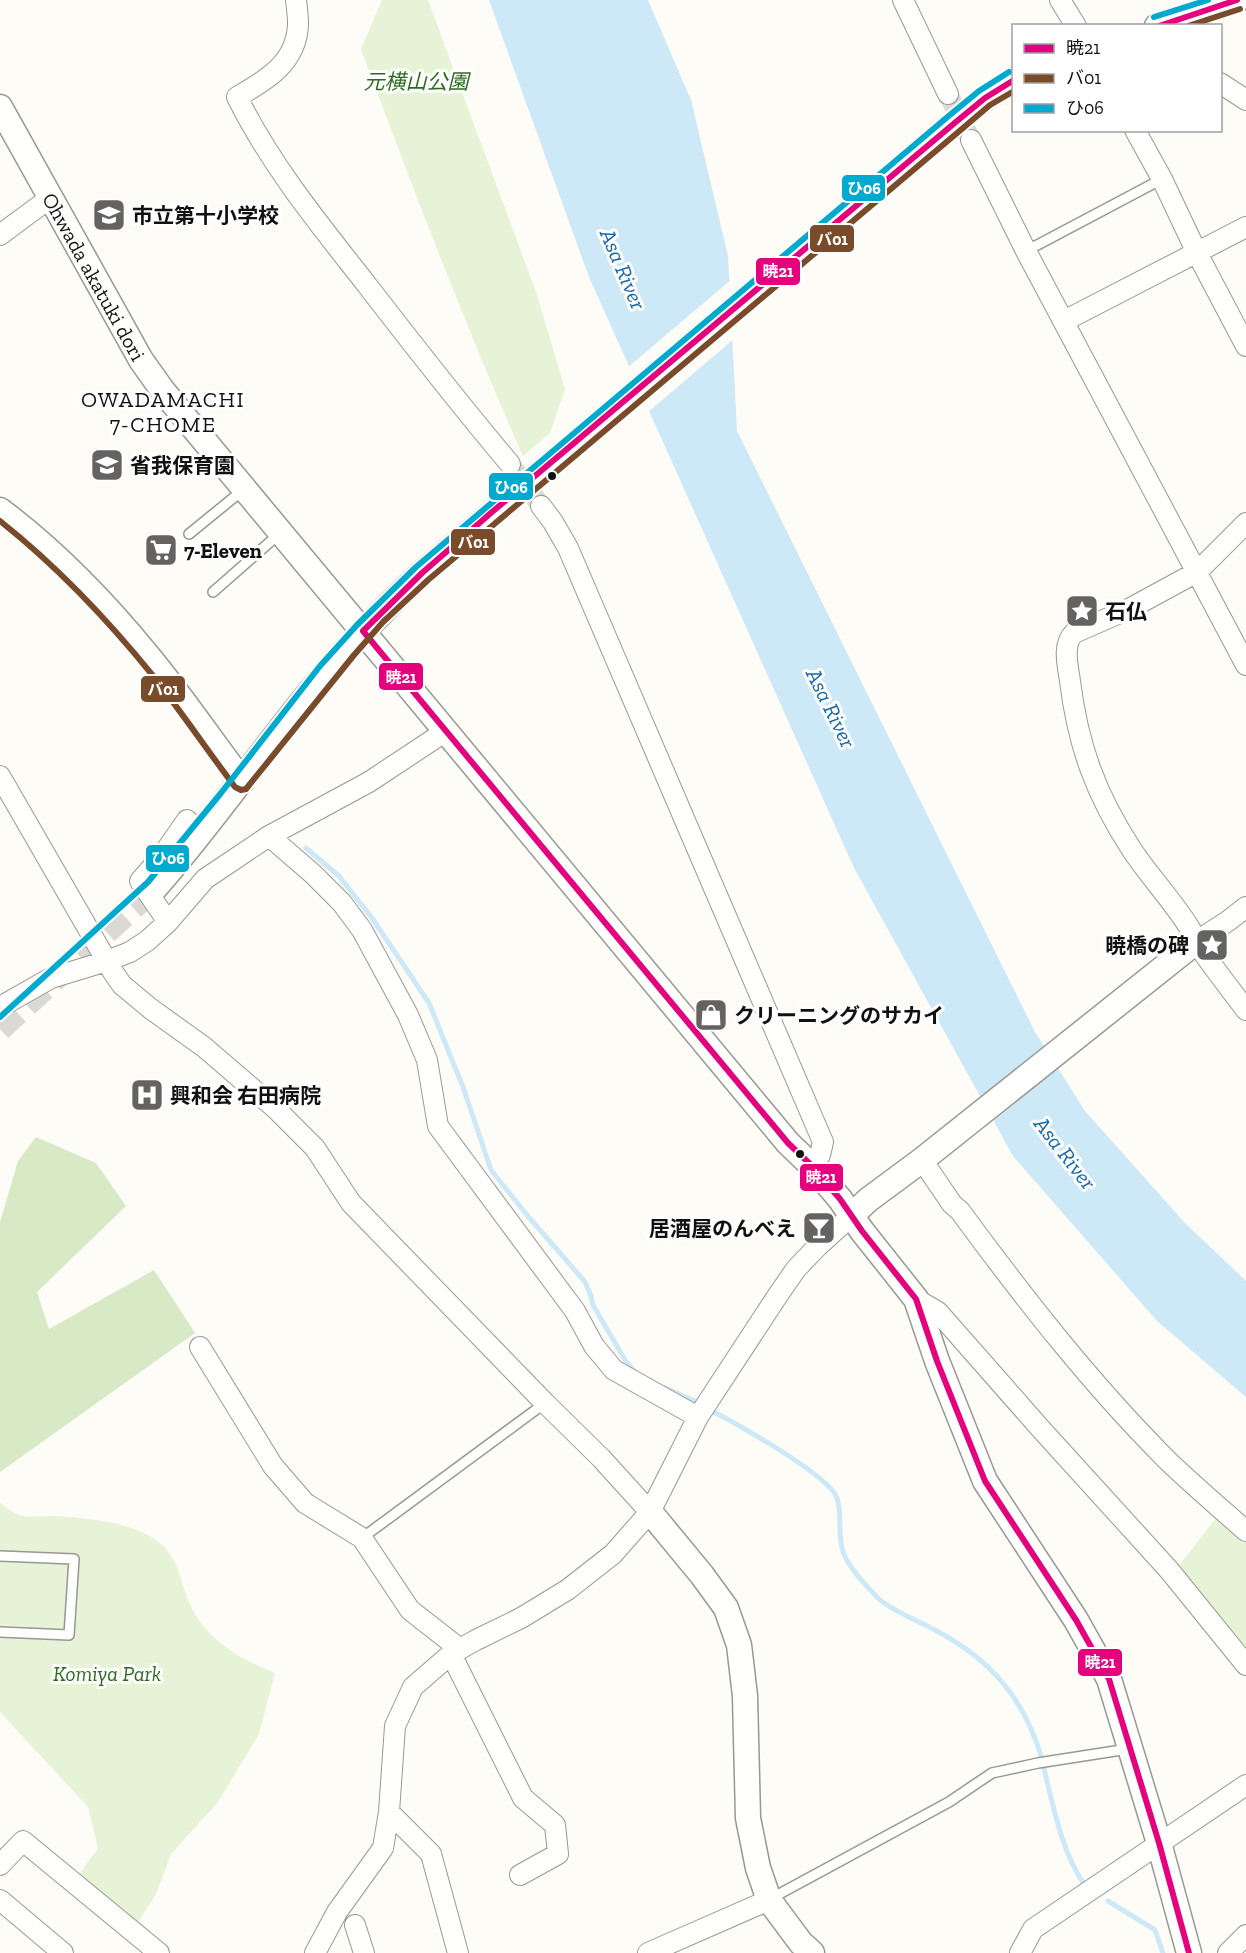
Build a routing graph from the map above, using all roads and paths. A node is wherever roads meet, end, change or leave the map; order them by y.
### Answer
1 (296, 0) edge
2 (903, 0) edge
3 (1060, 0) edge
4 (1237, 0) edge
5 (1075, 24) edge
6 (1163, 24) edge
7 (1012, 81) edge
8 (1222, 84) edge
9 (948, 94) tunnel mouth
10 (1246, 100) edge
11 (0, 107) edge
12 (1136, 132) edge
13 (971, 140) tunnel mouth
14 (1162, 179) junction
15 (50, 198) junction
16 (1246, 227) edge
17 (0, 234) edge
18 (1026, 251) junction
19 (1197, 253) junction
20 (1064, 321) junction
21 (1246, 346) edge
22 (510, 464) tunnel mouth
23 (245, 489) junction
24 (542, 506) tunnel mouth
25 (0, 510) edge
26 (1246, 524) edge
27 (281, 532) junction
28 (189, 534) dead end
29 (1197, 572) junction
30 (213, 592) dead end
31 (363, 631) junction
32 (1246, 665) edge
33 (446, 731) junction
34 (0, 776) edge
35 (242, 781) junction
36 (187, 820) dead end
37 (269, 836) junction
38 (155, 888) tunnel mouth
39 (1246, 907) edge
40 (168, 922) junction
41 (1191, 945) junction
42 (107, 961) junction
43 (0, 1007) edge
44 (1246, 1010) edge
45 (928, 1155) junction
46 (810, 1164) junction
47 (852, 1215) junction
48 (916, 1299) junction
49 (200, 1347) dead end
50 (545, 1403) junction
51 (698, 1417) junction
52 (650, 1512) junction
53 (1246, 1532) edge
54 (362, 1538) junction
55 (0, 1556) edge
56 (0, 1632) edge
57 (456, 1652) junction
58 (1246, 1665) edge
59 (1130, 1748) junction
60 (1246, 1785) edge
61 (389, 1812) junction
62 (1159, 1843) junction
63 (0, 1865) edge
64 (520, 1875) dead end
65 (0, 1900) edge
66 (769, 1900) junction
67 (355, 1925) dead end
68 (63, 1953) edge
69 (159, 1953) edge
70 (315, 1953) edge
71 (364, 1953) edge
72 (458, 1953) edge
73 (648, 1953) edge
74 (812, 1953) edge
75 (1020, 1953) edge
76 (1189, 1953) edge

1 - 22 street
2 - 9 street
3 - 5 street
4 - 6 street
7 - 31 street
8 - 10 street
11 - 15 street, Ohwada akatuki dori
12 - 14 street
13 - 18 street
14 - 18 lane
14 - 19 street
15 - 17 street
15 - 23 street, Ohwada akatuki dori
16 - 19 street
18 - 20 street
19 - 20 street
19 - 21 street
20 - 29 street
23 - 27 street, Ohwada akatuki dori
23 - 28 lane
24 - 46 street
25 - 35 street
26 - 29 street
27 - 30 lane
27 - 31 street, Ohwada akatuki dori
29 - 32 street
29 - 41 street
31 - 33 street, Ohwada akatuki dori
31 - 35 street
33 - 37 street
33 - 46 street, Ohwada akatuki dori
34 - 42 street
35 - 38 street
36 - 40 street
37 - 40 street
37 - 51 street
39 - 41 street
40 - 42 street
41 - 44 street
41 - 45 street
42 - 43 street
42 - 50 street
45 - 47 street
45 - 53 street
46 - 47 street, Ohwada akatuki dori
47 - 48 street, Ohwada akatuki dori
47 - 51 street
48 - 58 street
48 - 59 street, Ohwada akatuki dori
49 - 54 street
50 - 52 street
50 - 54 lane
51 - 52 street
52 - 57 street
52 - 66 street
54 - 57 street
55 - 56 lane
57 - 61 street
57 - 64 street
59 - 62 street, Ohwada akatuki dori
59 - 66 lane
60 - 62 street
61 - 70 street
61 - 72 street
62 - 75 street
62 - 76 street, Ohwada akatuki dori
63 - 69 street
65 - 68 street
66 - 73 street
66 - 74 street
67 - 71 street

